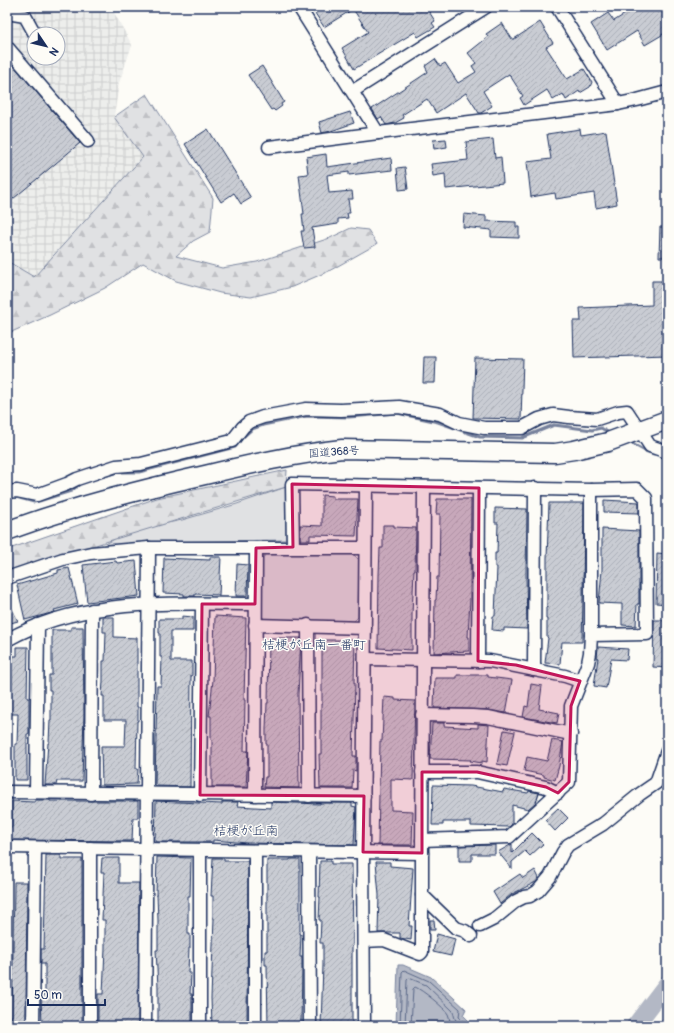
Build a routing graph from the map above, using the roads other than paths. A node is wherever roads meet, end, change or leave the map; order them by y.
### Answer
1 (299, 7) edge
2 (486, 7) edge
3 (557, 7) edge
4 (7, 13) edge
5 (31, 26) edge
6 (7, 47) edge
7 (353, 91) junction
8 (667, 92) edge
9 (618, 104) junction
10 (378, 134) junction
11 (88, 141) dead end
12 (269, 147) dead end
13 (667, 420) edge
14 (637, 432) junction
15 (667, 452) edge
16 (366, 486) junction
17 (424, 486) junction
18 (479, 488) junction
19 (534, 488) junction
20 (591, 490) junction
21 (7, 492) edge
22 (7, 532) edge
23 (293, 547) junction
24 (148, 548) junction
25 (256, 548) junction
26 (365, 548) junction
27 (7, 578) edge
28 (148, 604) junction
29 (202, 604) junction
30 (255, 604) junction
31 (92, 610) junction
32 (38, 625) junction
33 (255, 625) junction
34 (308, 625) junction
35 (365, 628) junction
36 (591, 635) junction
37 (7, 640) edge
38 (364, 659) junction
39 (422, 660) junction
40 (478, 661) junction
41 (534, 670) junction
42 (580, 681) junction
43 (422, 715) junction
44 (571, 734) junction
45 (667, 751) edge
46 (422, 772) junction
47 (7, 792) edge
48 (36, 792) junction
49 (558, 793) junction
50 (91, 794) junction
51 (146, 794) junction
52 (200, 795) junction
53 (255, 795) junction
54 (309, 796) junction
55 (364, 796) junction
56 (422, 840) junction
57 (7, 847) edge
58 (35, 848) junction
59 (90, 848) junction
60 (146, 850) junction
61 (200, 850) junction
62 (255, 852) junction
63 (309, 852) junction
64 (363, 852) junction
65 (422, 853) junction
66 (422, 895) junction
67 (480, 926) dead end
68 (471, 936) dead end
69 (364, 941) junction
70 (33, 1026) edge
71 (90, 1026) edge
72 (145, 1026) edge
73 (200, 1026) edge
74 (255, 1026) edge
75 (310, 1026) edge
76 (364, 1026) edge

1 - 7 street
2 - 7 street
3 - 9 street
4 - 5 street
6 - 11 street
7 - 10 street
8 - 9 street
9 - 10 street
10 - 12 street
13 - 14 highway, 国道368号
14 - 15 street
14 - 21 street
14 - 22 highway, 国道368号
16 - 17 street
16 - 23 street
16 - 26 street
17 - 18 street
17 - 39 street
18 - 19 street
18 - 40 street
19 - 20 street
19 - 41 street
20 - 36 street
20 - 36 street
23 - 25 street
23 - 26 street
24 - 25 street
24 - 27 street
24 - 28 street
25 - 30 street
26 - 35 street
28 - 29 street
28 - 31 street
28 - 51 street
29 - 30 street
29 - 52 street
30 - 33 street
31 - 32 street
31 - 50 street
32 - 37 street
32 - 48 street
33 - 34 street
33 - 53 street
34 - 35 street
34 - 54 street
35 - 38 street
36 - 42 street
38 - 39 street
38 - 55 street
39 - 40 street
39 - 43 street
40 - 41 street
41 - 42 street
42 - 44 street
43 - 44 street
43 - 46 street
44 - 49 street
45 - 67 street
46 - 49 street
46 - 56 street
47 - 48 street
48 - 50 street
49 - 56 street
50 - 51 street
51 - 52 street
51 - 60 street
52 - 53 street
53 - 54 street
54 - 55 street
55 - 64 street
56 - 65 street
57 - 58 street
58 - 59 street
58 - 70 street
59 - 60 street
59 - 71 street
60 - 61 street
60 - 72 street
61 - 62 street
61 - 73 street
62 - 63 street
62 - 74 street
63 - 64 street
63 - 75 street
64 - 65 street
64 - 69 street
65 - 66 street
66 - 68 street
66 - 69 street
69 - 76 street

